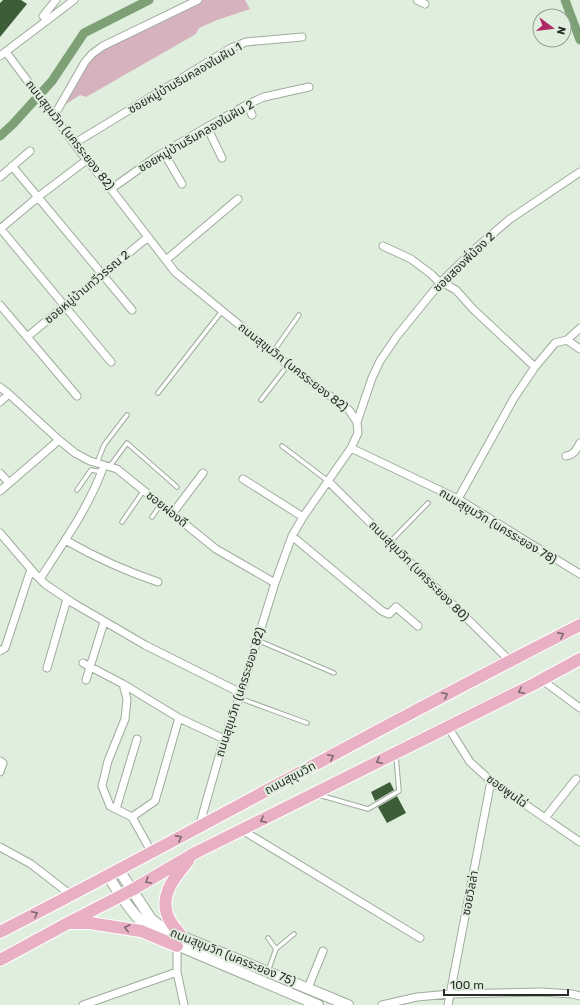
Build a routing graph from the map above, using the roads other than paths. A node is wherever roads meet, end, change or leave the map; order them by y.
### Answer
1 (56, 0) edge
2 (74, 0) edge
3 (198, 0) edge
4 (417, 0) edge
5 (425, 4) dead end
6 (48, 20) junction
7 (302, 37) dead end
8 (2, 54) edge
9 (309, 87) dead end
10 (248, 104) junction
11 (52, 114) junction
12 (252, 115) dead end
13 (207, 127) junction
14 (75, 143) junction
15 (30, 151) dead end
16 (164, 153) junction
17 (222, 158) dead end
18 (88, 159) junction
19 (12, 166) junction
20 (580, 172) edge
21 (0, 177) edge
22 (182, 184) dead end
23 (111, 189) junction
24 (38, 197) junction
25 (238, 199) dead end
26 (0, 229) edge
27 (148, 237) junction
28 (382, 246) dead end
29 (166, 260) junction
30 (102, 274) junction
31 (440, 283) junction
32 (64, 305) junction
33 (0, 306) edge
34 (132, 310) dead end
35 (222, 311) junction
36 (299, 315) dead end
37 (580, 328) edge
38 (26, 337) junction
39 (567, 340) junction
40 (580, 349) edge
41 (274, 352) junction
42 (111, 362) dead end
43 (288, 365) junction
44 (535, 367) junction
45 (0, 387) edge
46 (158, 393) dead end
47 (9, 394) junction
48 (77, 396) dead end
49 (261, 400) dead end
50 (0, 402) edge
51 (127, 414) dead end
52 (357, 422) junction
53 (59, 440) junction
54 (580, 444) edge
55 (282, 446) dead end
56 (351, 448) junction
57 (566, 456) dead end
58 (103, 467) junction
59 (0, 473) edge
60 (203, 473) dead end
61 (243, 479) dead end
62 (328, 481) junction
63 (9, 483) junction
64 (177, 488) dead end
65 (76, 490) dead end
66 (144, 490) junction
67 (0, 491) edge
68 (458, 499) junction
69 (428, 503) dead end
70 (161, 504) junction
71 (172, 514) junction
72 (152, 517) dead end
73 (303, 517) junction
74 (122, 522) dead end
75 (0, 533) edge
76 (292, 536) junction
77 (65, 540) junction
78 (390, 542) junction
79 (31, 569) junction
80 (580, 574) edge
81 (40, 579) junction
82 (158, 582) dead end
83 (275, 583) junction
84 (67, 599) junction
85 (104, 622) junction
86 (580, 625) edge
87 (418, 626) dead end
88 (257, 640) junction
89 (0, 651) edge
90 (580, 660) edge
91 (510, 661) junction
92 (83, 663) dead end
93 (91, 667) junction
94 (47, 668) dead end
95 (334, 673) dead end
96 (86, 680) dead end
97 (542, 680) junction
98 (123, 684) junction
99 (240, 695) junction
100 (580, 708) edge
101 (179, 718) junction
102 (307, 723) dead end
103 (448, 726) junction
104 (137, 739) dead end
105 (224, 739) junction
106 (396, 753) junction
107 (2, 762) edge
108 (0, 772) edge
109 (576, 779) dead end
110 (491, 781) junction
111 (315, 793) junction
112 (116, 809) junction
113 (132, 817) junction
114 (546, 818) junction
115 (198, 827) junction
116 (242, 830) junction
117 (580, 842) edge
118 (0, 847) edge
119 (152, 852) junction
120 (195, 853) junction
121 (119, 870) junction
122 (108, 876) junction
123 (132, 890) junction
124 (71, 896) junction
125 (121, 896) junction
126 (68, 923) junction
127 (0, 932) edge
128 (294, 934) dead end
129 (268, 938) dead end
130 (420, 938) dead end
131 (179, 941) junction
132 (276, 949) junction
133 (323, 951) dead end
134 (0, 960) edge
135 (177, 972) junction
136 (268, 972) junction
137 (308, 988) junction
138 (450, 994) junction
139 (580, 996) edge
140 (83, 1005) edge
141 (184, 1005) edge
142 (318, 1005) edge
143 (348, 1005) edge
144 (382, 1005) edge
145 (448, 1005) edge

1 - 6 street
2 - 6 street
3 - 11 street
4 - 5 street
6 - 8 street
7 - 14 street, ซอยหมู่บ้านริมคลองในฝัน 1
8 - 11 street, ถนนสุขุมวิท (นครระยอง 82)
9 - 10 street, ซอยหมู่บ้านริมคลองในฝัน 2
10 - 12 street
10 - 13 street, ซอยหมู่บ้านริมคลองในฝัน 2
11 - 14 street, ถนนสุขุมวิท (นครระยอง 82)
13 - 16 street, ซอยหมู่บ้านริมคลองในฝัน 2
13 - 17 street
14 - 18 street, ถนนสุขุมวิท (นครระยอง 82)
15 - 19 street
16 - 22 street
16 - 23 street, ซอยหมู่บ้านริมคลองในฝัน 2
18 - 23 street, ถนนสุขุมวิท (นครระยอง 82)
18 - 24 street
19 - 21 street
19 - 24 street
20 - 31 street, ซอยสองพี่น้อง 2
23 - 27 street, ถนนสุขุมวิท (นครระยอง 82)
24 - 26 street
24 - 30 street
25 - 29 street
26 - 32 street
27 - 29 street, ถนนสุขุมวิท (นครระยอง 82)
27 - 30 street, ซอยหมู่บ้านทวีวรรณ 2
28 - 31 street
29 - 35 street, ถนนสุขุมวิท (นครระยอง 82)
30 - 32 street, ซอยหมู่บ้านทวีวรรณ 2
30 - 34 street
31 - 44 street
31 - 52 street, ซอยสองพี่น้อง 2
32 - 38 street, ซอยหมู่บ้านทวีวรรณ 2
32 - 42 street
33 - 38 street
35 - 41 street, ถนนสุขุมวิท (นครระยอง 82)
35 - 46 lane
36 - 41 lane
37 - 39 street
38 - 48 street
39 - 40 street
39 - 44 street
41 - 43 street, ถนนสุขุมวิท (นครระยอง 82)
43 - 49 lane
43 - 52 street, ถนนสุขุมวิท (นครระยอง 82)
44 - 68 street
45 - 47 street, ซอยผ่องดี
47 - 50 street
47 - 53 street, ซอยผ่องดี
51 - 58 lane
52 - 56 street, ถนนสุขุมวิท (นครระยอง 82)
53 - 58 street, ซอยผ่องดี
53 - 63 street
54 - 57 street
55 - 62 lane
56 - 62 street, ถนนสุขุมวิท (นครระยอง 82)
56 - 68 street, ถนนสุขุมวิท (นครระยอง 78)
58 - 64 lane
58 - 65 lane
58 - 66 street, ซอยผ่องดี
58 - 77 street
59 - 63 street
60 - 71 street
61 - 73 street
62 - 73 street, ถนนสุขุมวิท (นครระยอง 82)
62 - 78 street, ถนนสุขุมวิท (นครระยอง 80)
63 - 67 street
66 - 70 street, ซอยผ่องดี
66 - 74 lane
68 - 80 street, ถนนสุขุมวิท (นครระยอง 78)
69 - 78 lane
70 - 71 street, ซอยผ่องดี
70 - 72 lane
71 - 83 street, ซอยผ่องดี
73 - 76 street, ถนนสุขุมวิท (นครระยอง 82)
75 - 79 street
76 - 83 street, ถนนสุขุมวิท (นครระยอง 82)
76 - 87 street
77 - 81 street
77 - 82 street
78 - 91 street, ถนนสุขุมวิท (นครระยอง 80)
79 - 81 street
79 - 89 street
81 - 84 street
83 - 88 street, ถนนสุขุมวิท (นครระยอง 82)
84 - 85 street
84 - 94 street
85 - 93 street
85 - 99 street
91 -> 86 main road, ถนนสุขุมวิท
88 - 95 lane
88 - 99 street, ถนนสุขุมวิท (นครระยอง 82)
90 - 97 main road, ถนนสุขุมวิท
115 -> 91 main road, ถนนสุขุมวิท
92 - 93 street
93 - 96 street
93 - 98 street
97 - 100 street
97 -> 103 main road, ถนนสุขุมวิท
98 - 101 street
98 - 112 street
99 - 102 lane
99 - 105 street, ถนนสุขุมวิท (นครระยอง 82)
101 - 105 street
101 - 113 street
103 - 106 main road, ถนนสุขุมวิท
103 - 110 street, ซอยพูนไฉ่
104 - 112 street
105 - 115 street, ถนนสุขุมวิท (นครระยอง 82)
106 -> 111 main road, ถนนสุขุมวิท
106 - 111 lane
107 - 108 street
109 - 114 street
110 - 114 street, ซอยพูนไฉ่
110 - 138 street, ซอยวิลล่า
111 -> 116 main road, ถนนสุขุมวิท
112 - 113 street
113 - 119 street
114 - 117 street, ซอยพูนไฉ่
119 -> 115 main road, ถนนสุขุมวิท
116 - 120 main road, ถนนสุขุมวิท
116 - 130 street
118 - 124 street
119 - 121 main road, ถนนสุขุมวิท
120 -> 123 main road, ถนนสุขุมวิท
120 - 131 main road
121 - 122 main road, ถนนสุขุมวิท
121 - 123 street, ถนนสุขุมวิท (นครระยอง 75)
122 - 124 main road, ถนนสุขุมวิท
122 - 125 street, ถนนสุขุมวิท (นครระยอง 75)
123 - 125 main road, ถนนสุขุมวิท
123 - 131 street, ถนนสุขุมวิท (นครระยอง 75)
127 -> 124 main road, ถนนสุขุมวิท
125 - 126 main road, ถนนสุขุมวิท
125 - 131 street, ถนนสุขุมวิท (นครระยอง 75)
131 -> 126 main road
126 - 134 main road, ถนนสุขุมวิท
128 - 132 lane
129 - 132 lane
131 - 135 street
131 - 136 street, ถนนสุขุมวิท (นครระยอง 75)
131 - 142 street, ถนนสุขุมวิท (นครระยอง 75)
132 - 136 lane
133 - 137 street
135 - 140 street
135 - 141 street
136 - 137 street, ถนนสุขุมวิท (นครระยอง 75)
137 - 143 street, ถนนสุขุมวิท (นครระยอง 75)
138 - 139 street
138 - 144 street
138 - 145 street, ซอยวิลล่า

